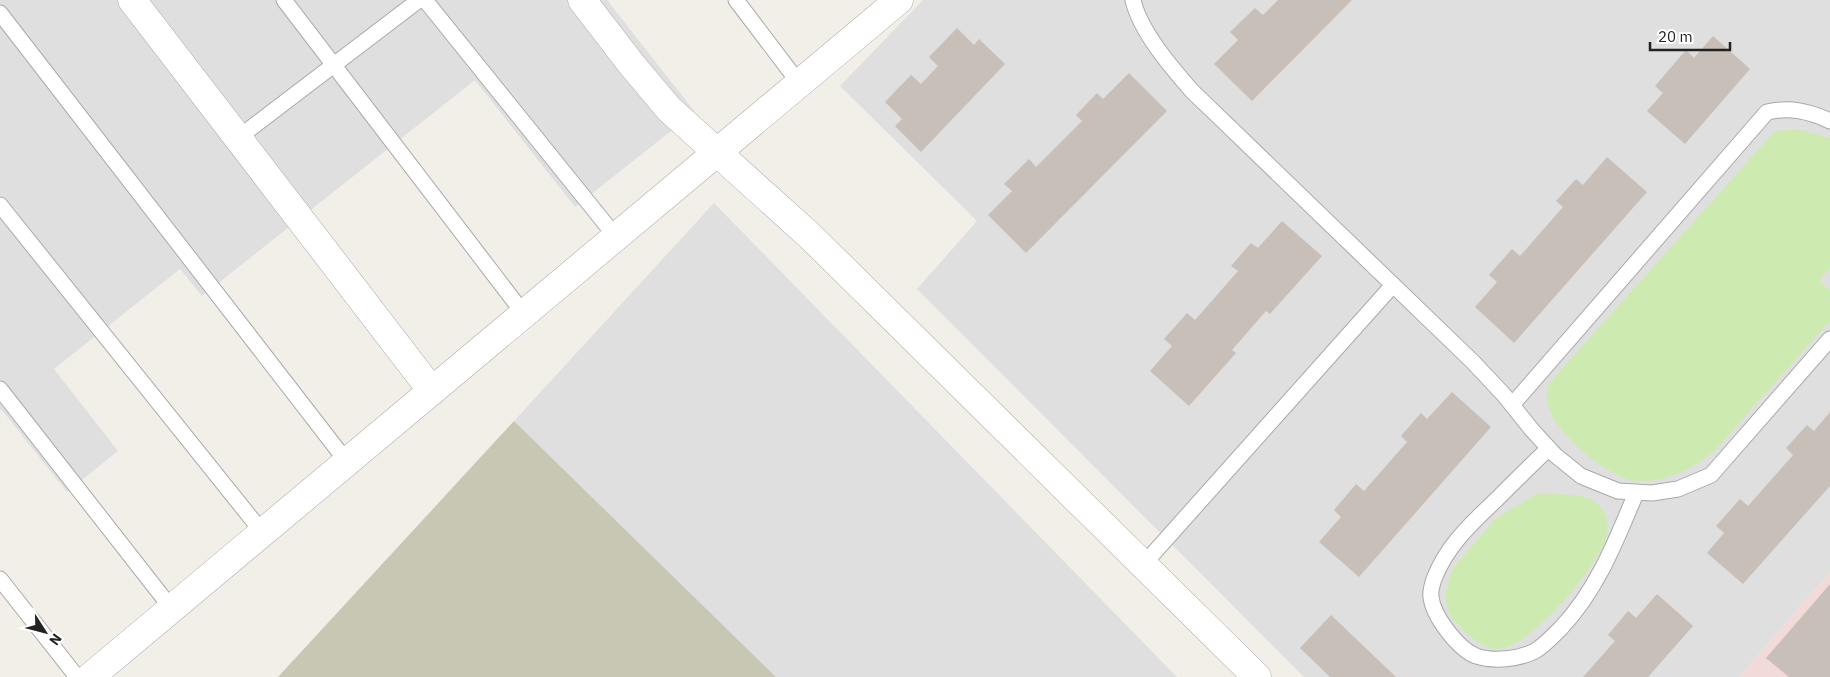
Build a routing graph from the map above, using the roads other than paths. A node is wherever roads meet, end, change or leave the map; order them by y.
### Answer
1 (132, 0) edge
2 (284, 0) edge
3 (419, 0) edge
4 (425, 0) edge
5 (582, 0) edge
6 (736, 0) edge
7 (1133, 0) edge
8 (889, 3) edge
9 (0, 13) edge
10 (334, 65) junction
11 (799, 83) junction
12 (1830, 121) edge
13 (238, 138) junction
14 (716, 153) junction
15 (0, 205) edge
16 (616, 237) junction
17 (1393, 285) junction
18 (524, 314) junction
19 (1830, 339) edge
20 (0, 388) edge
21 (432, 391) junction
22 (1512, 405) junction
23 (1548, 448) junction
24 (347, 462) junction
25 (1636, 493) junction
26 (263, 533) junction
27 (1143, 565) junction
28 (0, 579) edge
29 (172, 609) junction
30 (77, 677) edge
31 (90, 677) edge
32 (1257, 677) edge

1 - 13 street
2 - 10 lane
3 - 10 lane
4 - 16 lane
5 - 14 street
6 - 11 lane
7 - 17 lane
8 - 11 street
9 - 24 lane
10 - 13 lane
10 - 18 lane
11 - 14 street
12 - 22 lane
13 - 21 street
14 - 16 street
14 - 27 street
15 - 26 lane
16 - 18 street
17 - 22 lane
17 - 27 lane
18 - 21 street
19 - 25 lane
20 - 29 lane
21 - 24 street
22 - 23 lane
23 - 25 lane
23 - 25 lane
24 - 26 street
26 - 29 street
27 - 32 street
28 - 30 lane
29 - 31 street

